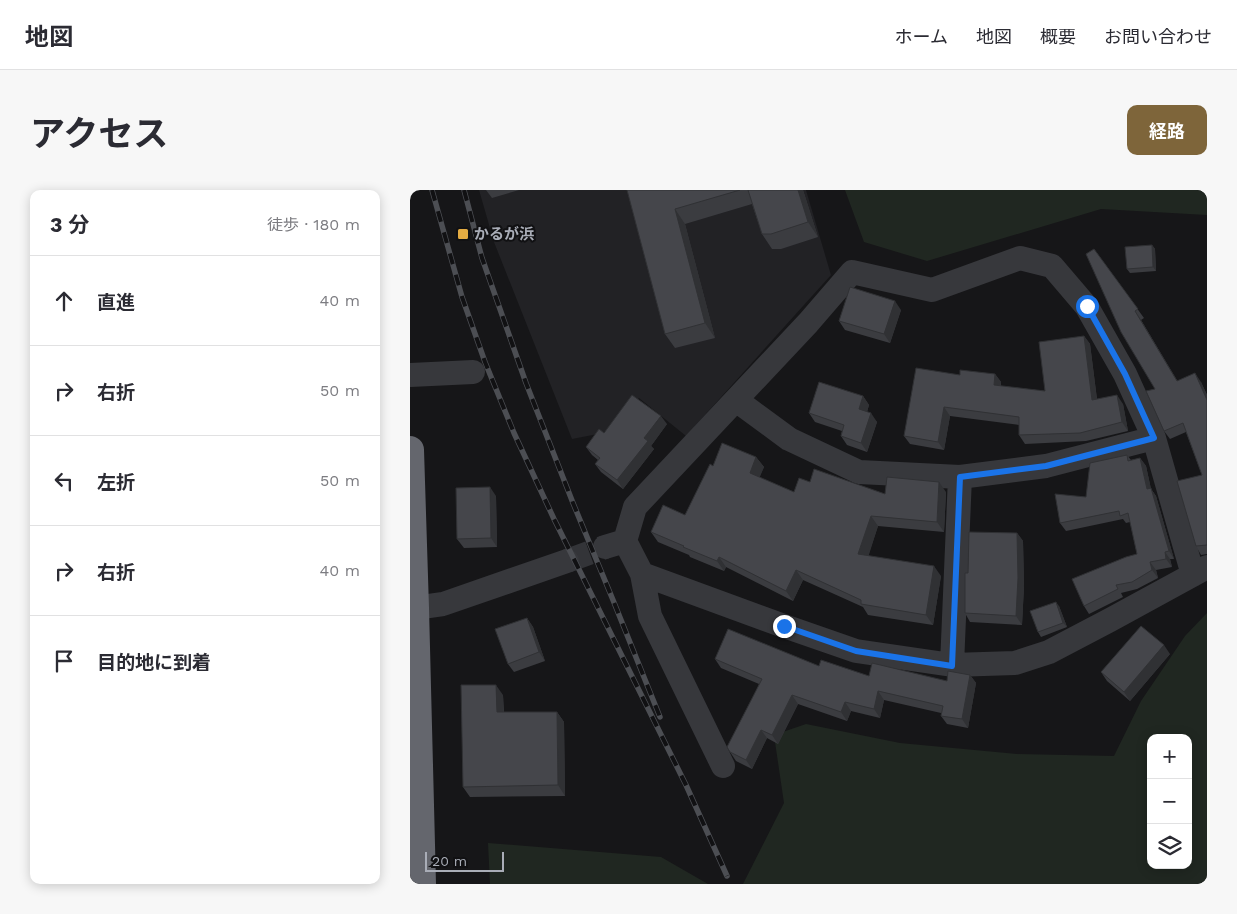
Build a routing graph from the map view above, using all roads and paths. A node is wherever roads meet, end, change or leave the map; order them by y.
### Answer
1 (473, 372) dead end
2 (410, 376) edge
3 (736, 400) junction
4 (1154, 438) junction
5 (410, 450) edge
6 (960, 477) junction
7 (567, 561) tunnel mouth
8 (1200, 571) edge
9 (642, 574) junction
10 (415, 608) junction
11 (952, 666) junction
12 (723, 766) dead end
13 (422, 884) edge

1 - 2 street
3 - 4 street
3 - 6 street
3 - 9 street
4 - 6 street
4 - 8 street
5 - 10 highway
6 - 11 street
7 - 10 street
8 - 11 street
9 - 11 street
9 - 12 street
10 - 13 highway

